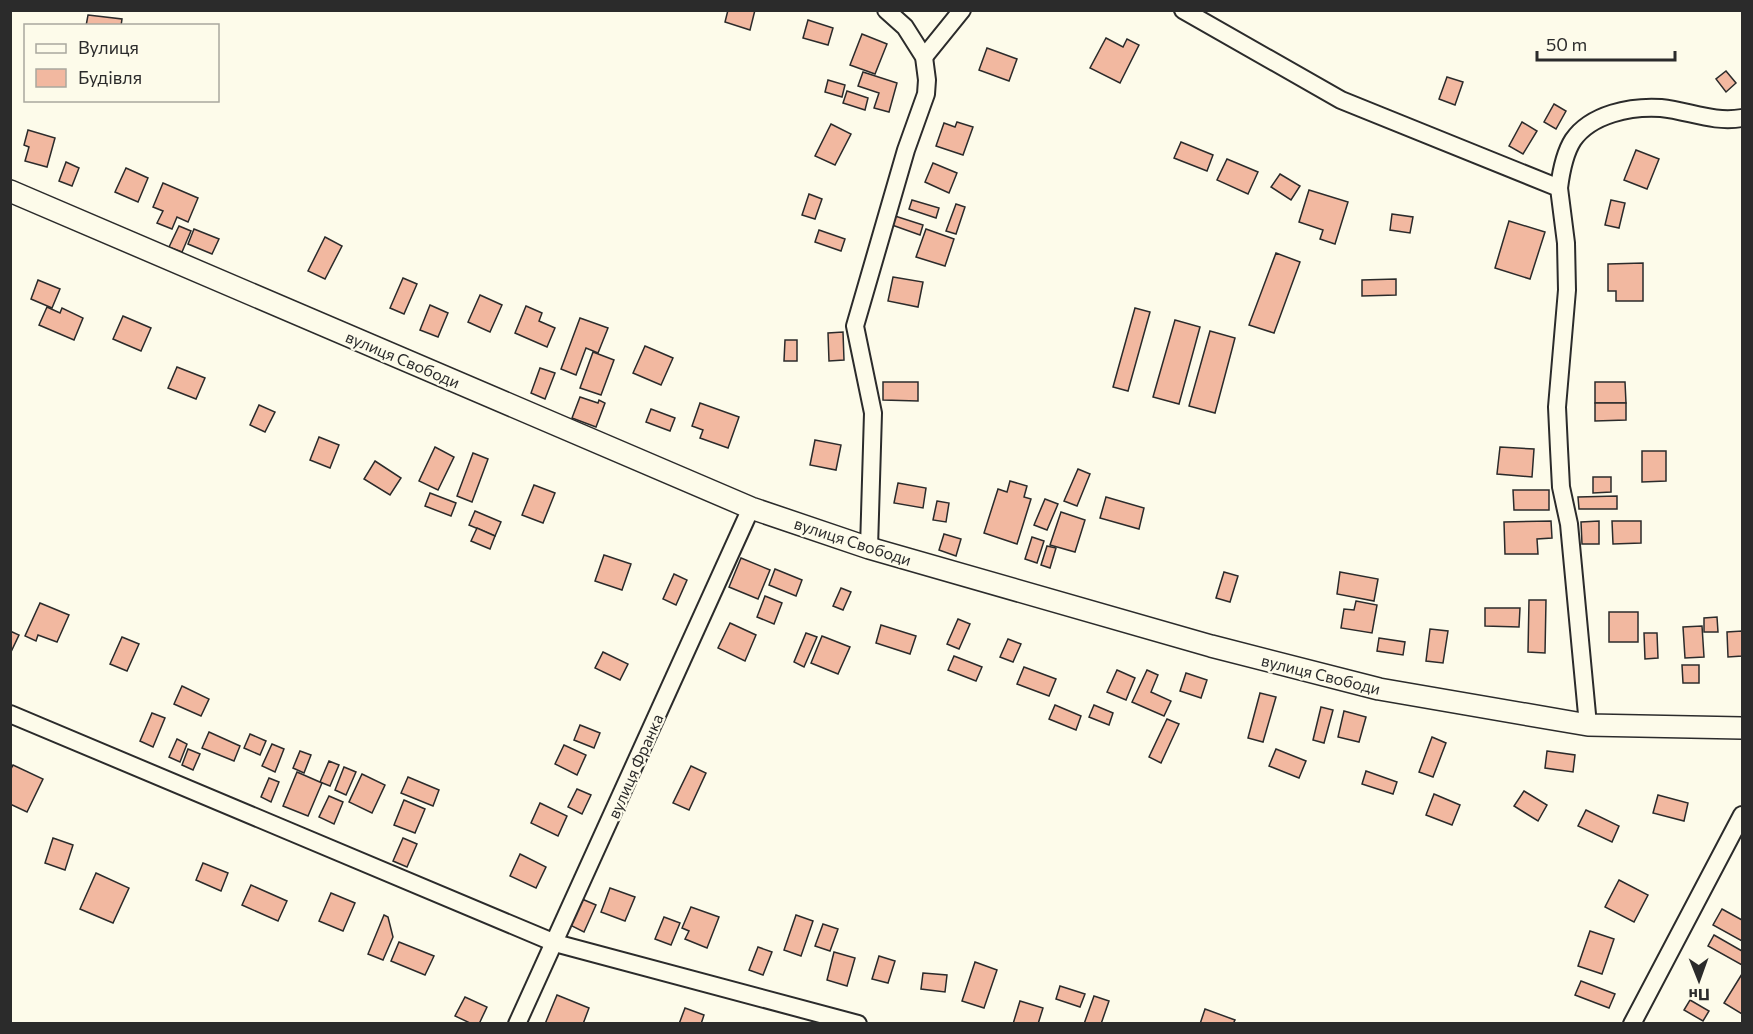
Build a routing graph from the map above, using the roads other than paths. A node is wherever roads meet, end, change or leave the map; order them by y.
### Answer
1 (886, 10) edge
2 (962, 10) edge
3 (1183, 10) edge
4 (924, 57) junction
5 (1743, 118) edge
6 (1559, 188) junction
7 (10, 191) edge
8 (751, 508) junction
9 (869, 548) junction
10 (10, 714) edge
11 (1588, 725) junction
12 (1743, 729) edge
13 (1743, 815) edge
14 (555, 943) junction
15 (517, 1023) edge
16 (858, 1023) edge
17 (1632, 1023) edge

1 - 4 street
2 - 4 street
3 - 6 street
4 - 9 street
5 - 6 street
6 - 11 street
7 - 8 street, вулиця Свободи
8 - 9 street, вулиця Свободи
8 - 14 street, вулиця Франка
9 - 11 street, вулиця Свободи
10 - 14 street
11 - 12 street, вулиця Свободи
13 - 17 street
14 - 15 street, вулиця Франка
14 - 16 street

